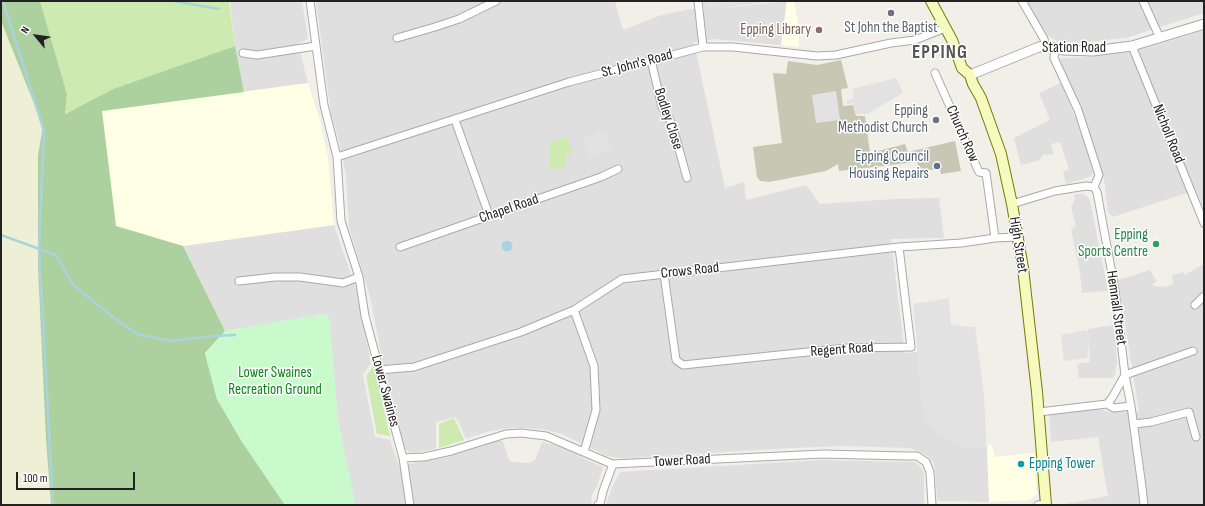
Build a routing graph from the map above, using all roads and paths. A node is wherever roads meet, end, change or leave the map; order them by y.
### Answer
1 (310, 1) edge
2 (496, 1) edge
3 (698, 1) edge
4 (931, 1) edge
5 (1022, 1) edge
6 (1143, 1) edge
7 (1204, 24) edge
8 (945, 28) junction
9 (397, 38) dead end
10 (1160, 38) junction
11 (316, 46) junction
12 (1046, 46) junction
13 (1132, 46) junction
14 (703, 47) junction
15 (1055, 49) junction
16 (243, 53) dead end
17 (651, 60) junction
18 (934, 73) dead end
19 (970, 75) junction
20 (455, 120) junction
21 (337, 157) junction
22 (618, 169) dead end
23 (687, 178) dead end
24 (1094, 187) junction
25 (1012, 204) junction
26 (490, 216) junction
27 (1204, 223) edge
28 (1018, 237) junction
29 (995, 238) junction
30 (400, 247) dead end
31 (899, 247) junction
32 (664, 274) junction
33 (359, 277) junction
34 (239, 281) dead end
35 (1204, 296) edge
36 (1195, 305) dead end
37 (574, 310) junction
38 (1193, 351) dead end
39 (379, 370) junction
40 (1125, 375) junction
41 (1106, 404) junction
42 (1131, 406) junction
43 (1039, 412) junction
44 (1134, 424) junction
45 (1196, 436) dead end
46 (584, 452) junction
47 (403, 458) junction
48 (613, 464) junction
49 (410, 505) edge
50 (600, 505) edge
51 (932, 505) edge
52 (1044, 505) edge
53 (1144, 505) edge

1 - 11 street, Lower Swaines
2 - 9 street
3 - 14 street
4 - 8 main road, High Street
5 - 12 street
6 - 10 street
7 - 10 street, Station Road
8 - 14 street, St. John's Road
8 - 19 main road, High Street
10 - 13 street, Station Road
11 - 16 street
11 - 21 street, Lower Swaines
12 - 15 street, Station Road
12 - 19 street, Station Road
13 - 15 street, Station Road
13 - 27 street, Nicholl Road
14 - 17 street, St. John's Road
15 - 24 street, Hemnall Street
17 - 20 street, St. John's Road
17 - 23 street, Bodley Close
18 - 29 street, Church Row
19 - 25 main road, High Street
20 - 21 street, St. John's Road
20 - 26 street
21 - 33 street, Lower Swaines
22 - 26 street, Chapel Road
24 - 25 street
24 - 40 street, Hemnall Street
25 - 28 main road, High Street
26 - 30 street, Chapel Road
28 - 29 street, Crows Road
28 - 43 main road, High Street
29 - 31 street, Crows Road
31 - 32 street, Crows Road
31 - 32 street, Regent Road
32 - 37 street, Crows Road
33 - 34 street
33 - 39 street, Lower Swaines
35 - 36 street
37 - 39 street, Crows Road
37 - 46 street
38 - 40 street
39 - 47 street, Lower Swaines
40 - 41 street
40 - 42 street, Hemnall Street
41 - 42 street
41 - 43 street
42 - 44 street, Hemnall Street
43 - 52 main road, High Street
44 - 45 street
44 - 53 street, Hemnall Street
46 - 47 street, Tower Road
46 - 48 street, Tower Road
47 - 49 street, Lower Swaines
48 - 50 street
48 - 51 street, Tower Road

